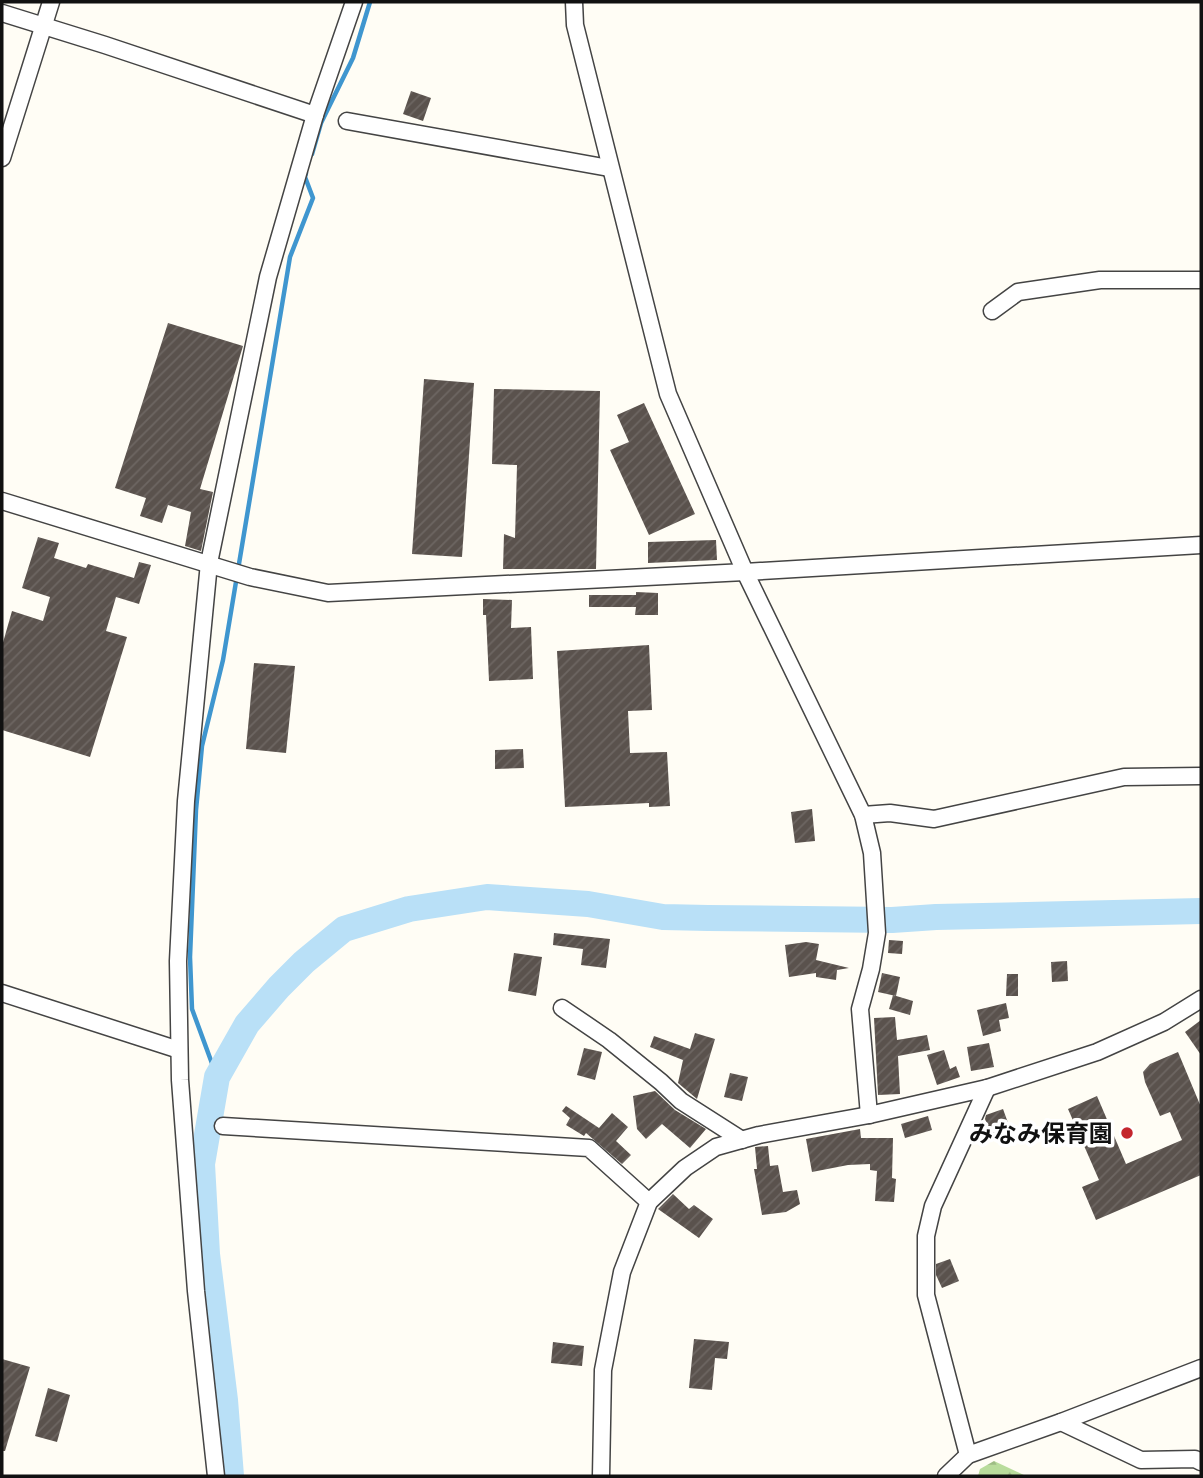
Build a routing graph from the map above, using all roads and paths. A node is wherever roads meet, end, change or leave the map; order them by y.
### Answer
1 (51, 2) edge
2 (354, 2) edge
3 (574, 2) edge
4 (2, 13) edge
5 (43, 26) junction
6 (315, 115) junction
7 (347, 121) dead end
8 (2, 158) edge
9 (609, 168) junction
10 (1201, 280) edge
11 (992, 311) dead end
12 (2, 501) edge
13 (1201, 545) edge
14 (211, 564) junction
15 (745, 572) junction
16 (1201, 776) edge
17 (863, 815) junction
18 (2, 993) edge
19 (1201, 999) edge
20 (562, 1008) dead end
21 (179, 1050) junction
22 (987, 1088) junction
23 (869, 1115) junction
24 (223, 1126) dead end
25 (742, 1140) junction
26 (649, 1202) junction
27 (1201, 1368) edge
28 (1061, 1422) junction
29 (968, 1455) junction
30 (1201, 1462) edge
31 (216, 1476) edge
32 (601, 1476) edge
33 (946, 1476) edge

1 - 5 street
2 - 6 street
3 - 9 street
4 - 5 street
5 - 6 street
5 - 8 street
6 - 14 street
7 - 9 street
9 - 15 street
10 - 11 street
12 - 14 street
13 - 15 street
14 - 15 street
14 - 21 street
15 - 17 street
16 - 17 street
17 - 23 street
18 - 21 street
19 - 22 street
20 - 25 street
21 - 31 street
22 - 23 street
22 - 29 street
23 - 25 street
24 - 26 street
25 - 26 street
26 - 32 street
27 - 28 street
28 - 29 street
28 - 30 street
29 - 33 street

